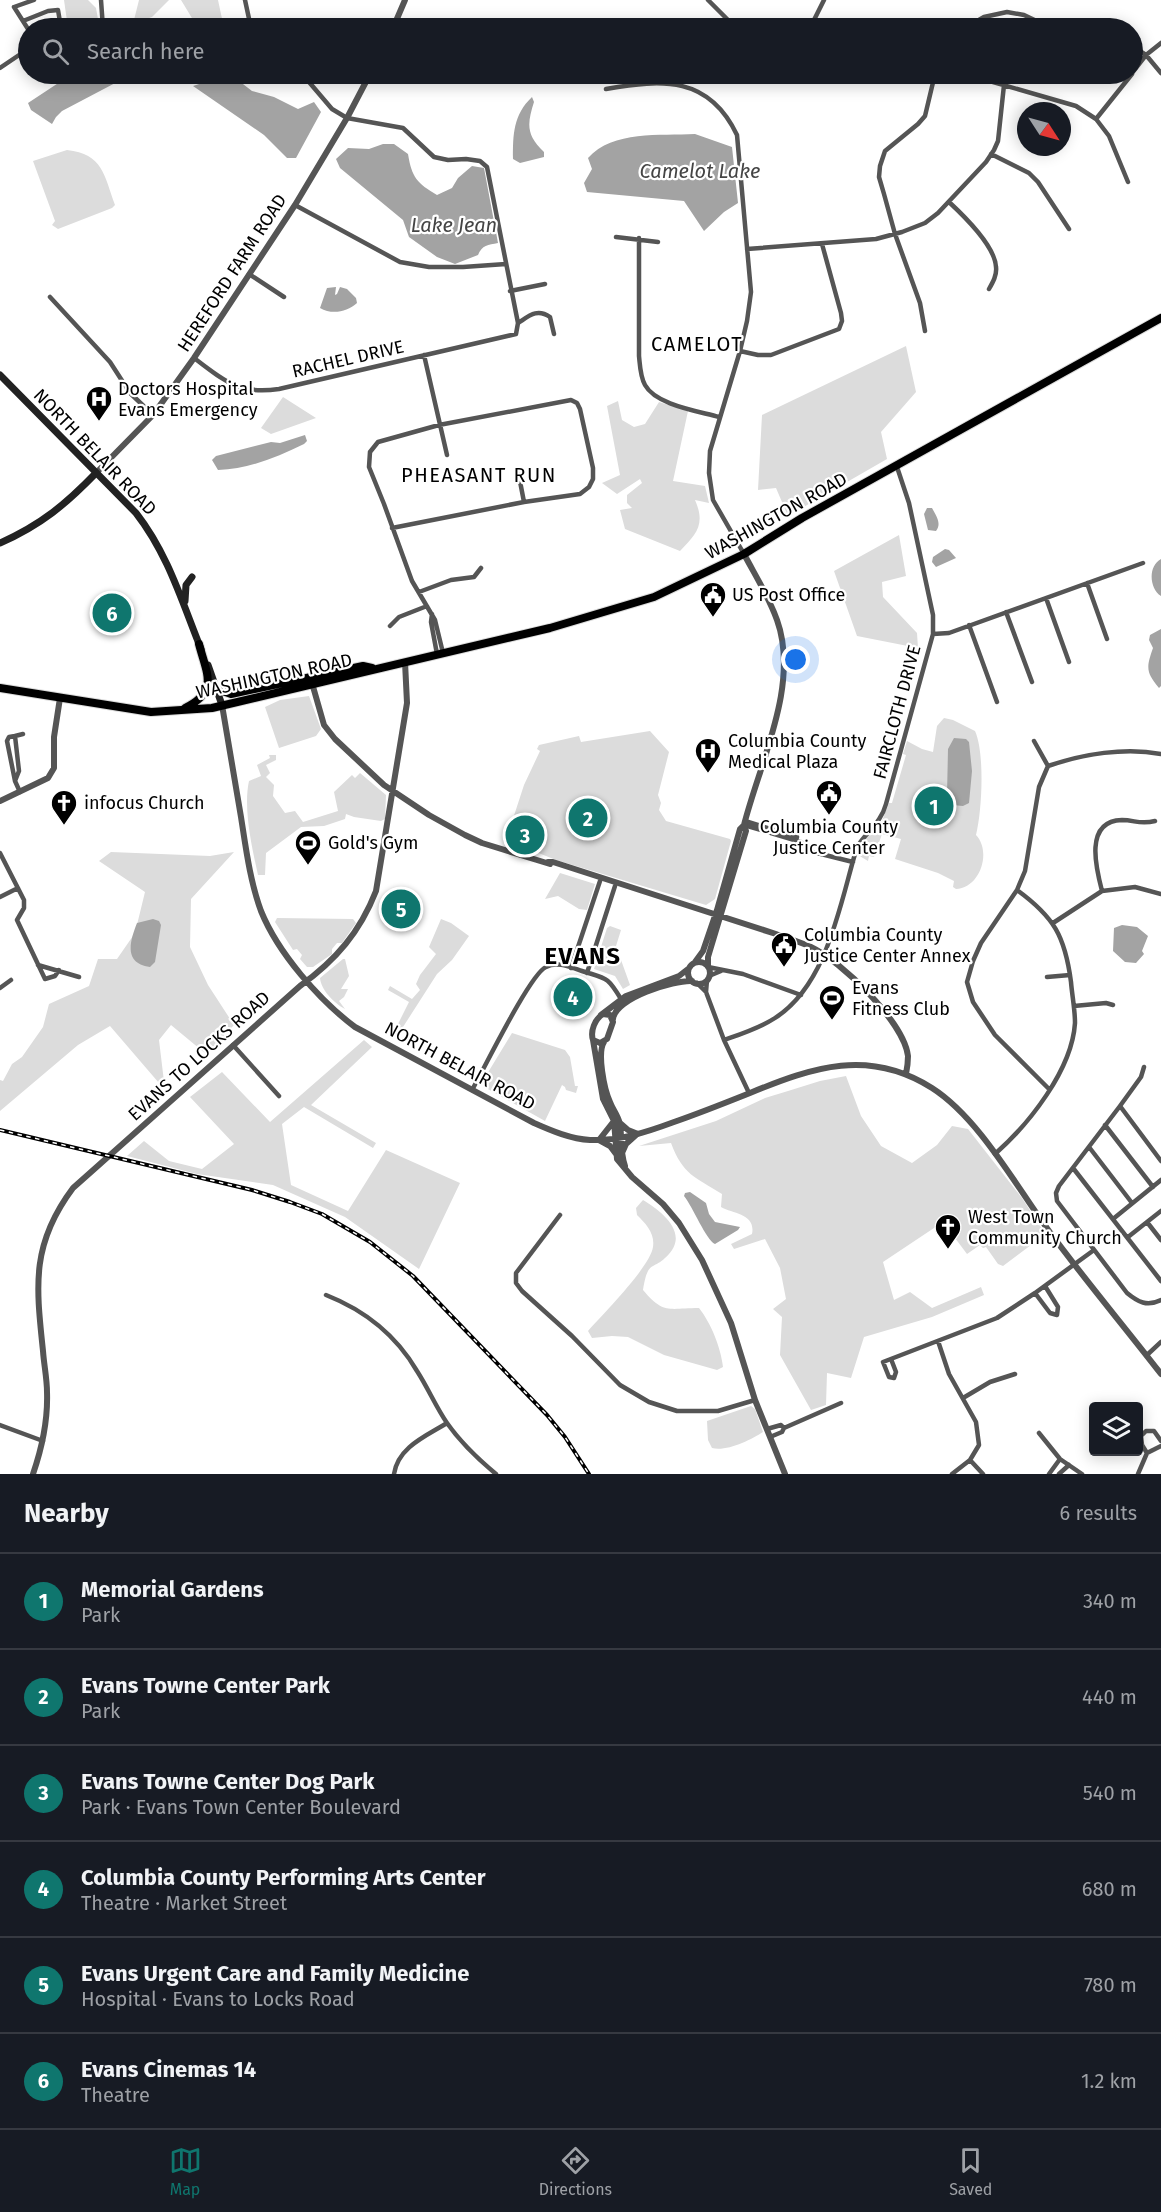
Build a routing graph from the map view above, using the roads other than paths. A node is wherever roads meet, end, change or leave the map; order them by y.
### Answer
1 (34, 0) edge
2 (102, 0) edge
3 (245, 0) edge
4 (405, 0) edge
5 (708, 0) edge
6 (824, 0) edge
7 (21, 18) edge
8 (30, 18) edge
9 (59, 18) edge
10 (103, 18) edge
11 (249, 18) edge
12 (397, 18) edge
13 (726, 18) edge
14 (815, 18) edge
15 (982, 18) edge
16 (1030, 18) edge
17 (1161, 43) edge
18 (1143, 53) edge
19 (1146, 55) junction
20 (18, 56) edge
21 (1143, 59) edge
22 (0, 68) edge
23 (1161, 74) edge
24 (311, 84) edge
25 (365, 84) edge
26 (933, 84) edge
27 (1000, 84) edge
28 (1123, 84) edge
29 (1004, 85) junction
30 (606, 89) dead end
31 (347, 118) junction
32 (1096, 119) junction
33 (991, 154) junction
34 (1128, 183) dead end
35 (949, 202) junction
36 (295, 205) junction
37 (1069, 230) dead end
38 (895, 234) junction
39 (616, 237) dead end
40 (639, 238) junction
41 (658, 242) dead end
42 (822, 244) junction
43 (747, 249) junction
44 (506, 264) junction
45 (249, 274) junction
46 (545, 284) dead end
47 (989, 289) dead end
48 (510, 291) junction
49 (50, 297) dead end
50 (284, 297) dead end
51 (1161, 318) edge
52 (518, 323) junction
53 (925, 331) dead end
54 (554, 334) dead end
55 (740, 351) junction
56 (424, 355) junction
57 (194, 358) junction
58 (0, 375) edge
59 (153, 415) junction
60 (719, 417) junction
61 (439, 425) junction
62 (447, 455) dead end
63 (897, 467) junction
64 (518, 471) dead end
65 (96, 473) junction
66 (524, 502) junction
67 (392, 528) junction
68 (0, 543) edge
69 (744, 554) junction
70 (1143, 563) dead end
71 (481, 568) dead end
72 (192, 577) dead end
73 (1087, 583) junction
74 (419, 592) junction
75 (1046, 598) junction
76 (185, 604) junction
77 (427, 606) junction
78 (1006, 612) junction
79 (969, 625) junction
80 (390, 626) dead end
81 (933, 634) junction
82 (1107, 639) dead end
83 (199, 644) junction
84 (440, 654) junction
85 (405, 662) junction
86 (1069, 662) dead end
87 (376, 669) junction
88 (330, 679) junction
89 (1032, 682) dead end
90 (312, 683) junction
91 (0, 688) edge
92 (217, 688) junction
93 (60, 698) junction
94 (316, 702) junction
95 (997, 702) dead end
96 (222, 705) junction
97 (179, 711) junction
98 (22, 734) dead end
99 (15, 736) junction
100 (1034, 741) dead end
101 (1161, 754) edge
102 (1048, 766) junction
103 (61, 776) dead end
104 (15, 781) junction
105 (29, 788) junction
106 (392, 791) junction
107 (20, 792) junction
108 (0, 801) edge
109 (1155, 821) dead end
110 (745, 823) junction
111 (0, 853) edge
112 (853, 862) junction
113 (600, 879) junction
114 (616, 884) junction
115 (18, 888) junction
116 (1017, 890) junction
117 (1102, 891) junction
118 (1161, 894) edge
119 (0, 897) edge
120 (718, 917) junction
121 (1053, 923) junction
122 (825, 955) junction
123 (695, 962) junction
124 (38, 965) junction
125 (708, 967) junction
126 (572, 968) junction
127 (688, 969) junction
128 (59, 970) junction
129 (721, 971) junction
130 (587, 973) junction
131 (1070, 975) junction
132 (80, 977) dead end
133 (1047, 977) dead end
134 (708, 978) junction
135 (11, 980) dead end
136 (307, 981) junction
137 (695, 982) junction
138 (0, 988) edge
139 (706, 992) junction
140 (801, 994) junction
141 (621, 999) junction
142 (1113, 1005) dead end
143 (1074, 1006) junction
144 (601, 1015) junction
145 (613, 1019) junction
146 (593, 1040) junction
147 (724, 1040) junction
148 (604, 1042) junction
149 (233, 1045) junction
150 (1144, 1067) dead end
151 (906, 1074) junction
152 (604, 1089) junction
153 (1049, 1089) junction
154 (472, 1090) junction
155 (748, 1093) junction
156 (279, 1096) dead end
157 (1120, 1106) junction
158 (617, 1122) junction
159 (1105, 1125) junction
160 (638, 1135) junction
161 (618, 1138) junction
162 (599, 1140) junction
163 (1089, 1147) junction
164 (619, 1154) junction
165 (994, 1154) junction
166 (1161, 1161) edge
167 (1073, 1168) junction
168 (1161, 1180) edge
169 (1153, 1187) junction
170 (1132, 1203) junction
171 (1161, 1211) edge
172 (560, 1215) dead end
173 (1113, 1219) junction
174 (1147, 1222) junction
175 (1128, 1237) junction
176 (1161, 1240) edge
177 (1094, 1250) junction
178 (1073, 1264) junction
179 (1161, 1281) edge
180 (1045, 1286) junction
181 (1035, 1293) junction
182 (326, 1295) dead end
183 (1161, 1300) edge
184 (938, 1341) junction
185 (1161, 1342) edge
186 (1147, 1355) junction
187 (891, 1359) dead end
188 (1015, 1374) dead end
189 (1161, 1374) edge
190 (963, 1398) junction
191 (755, 1400) junction
192 (841, 1403) dead end
193 (447, 1423) junction
194 (0, 1425) edge
195 (784, 1428) junction
196 (767, 1429) junction
197 (1039, 1433) dead end
198 (770, 1437) junction
199 (42, 1441) junction
200 (1161, 1443) edge
201 (1147, 1453) junction
202 (1060, 1459) junction
203 (970, 1460) junction
204 (1069, 1466) junction
205 (33, 1474) edge
206 (394, 1474) edge
207 (496, 1474) edge
208 (785, 1474) edge
209 (952, 1474) edge
210 (983, 1474) edge
211 (1049, 1474) edge
212 (1059, 1474) edge
213 (1082, 1474) edge
214 (1138, 1474) edge

1 - 7 street
2 - 10 street
3 - 11 street
4 - 12 street
5 - 13 street
6 - 14 street
8 - 9 street
15 - 16 street
17 - 19 street
18 - 19 street
19 - 21 street
19 - 23 street
20 - 22 street
24 - 31 street
25 - 31 street, HEREFORD FARM ROAD
26 - 38 street
27 - 29 street
28 - 32 street
29 - 32 street
29 - 33 street
30 - 43 street
31 - 36 street, HEREFORD FARM ROAD
31 - 44 street
32 - 34 street
33 - 35 street
33 - 37 street
35 - 38 street
35 - 47 street
36 - 44 street
36 - 45 street, HEREFORD FARM ROAD
38 - 42 street
38 - 53 street
39 - 40 street
40 - 41 street
40 - 60 street
42 - 43 street
42 - 55 street
43 - 55 street
44 - 48 street
45 - 50 street
45 - 57 street, HEREFORD FARM ROAD
46 - 48 street
48 - 52 street
49 - 59 street
51 - 63 main road, WASHINGTON ROAD
52 - 54 street
52 - 56 street, RACHEL DRIVE
55 - 60 street
56 - 57 street, RACHEL DRIVE
56 - 61 street
57 - 59 street, HEREFORD FARM ROAD
58 - 65 main road, NORTH BELAIR ROAD
59 - 65 street, HEREFORD FARM ROAD
60 - 69 street
61 - 62 street
61 - 66 street
61 - 67 street
63 - 69 main road, WASHINGTON ROAD
63 - 81 street, FAIRCLOTH DRIVE
64 - 66 street
65 - 68 main road
65 - 76 main road, NORTH BELAIR ROAD
66 - 67 street
67 - 74 street
69 - 84 main road, WASHINGTON ROAD
69 - 110 street
70 - 73 street
71 - 74 street
72 - 76 main road
73 - 75 street
73 - 82 street
74 - 77 street
75 - 78 street
75 - 86 street
76 - 83 main road, NORTH BELAIR ROAD
77 - 80 street
77 - 84 street
78 - 79 street
78 - 89 street
79 - 81 street
79 - 95 street
81 - 112 street, FAIRCLOTH DRIVE
83 - 92 main road, NORTH BELAIR ROAD
83 - 97 main road
84 - 85 main road, WASHINGTON ROAD
85 - 87 main road, WASHINGTON ROAD
85 - 106 street, EVANS TO LOCKS ROAD
87 - 88 main road, WASHINGTON ROAD
87 - 92 main road, WASHINGTON ROAD
88 - 90 main road, WASHINGTON ROAD
88 - 94 street
90 - 94 street
90 - 96 main road, WASHINGTON ROAD
91 - 93 main road, WASHINGTON ROAD
92 - 96 main road, NORTH BELAIR ROAD
93 - 97 main road, WASHINGTON ROAD
93 - 105 street
94 - 106 street
96 - 97 main road, WASHINGTON ROAD
96 - 136 street, NORTH BELAIR ROAD
98 - 99 street
99 - 104 street
99 - 104 street
100 - 102 street
101 - 102 street
102 - 116 street
103 - 105 street
104 - 107 street
105 - 107 street
106 - 113 street
106 - 136 street, EVANS TO LOCKS ROAD
107 - 108 street
109 - 117 street
110 - 112 street
110 - 120 street
111 - 115 street
112 - 122 street, FAIRCLOTH DRIVE
113 - 114 street
113 - 126 street
114 - 120 street
114 - 130 street
115 - 119 street
115 - 124 street
116 - 121 street
116 - 153 street
117 - 118 street
117 - 121 street
120 - 122 street
120 - 123 street
120 - 125 street
121 - 131 street
122 - 140 street, FAIRCLOTH DRIVE
122 - 151 street
123 - 125 street
123 - 127 street
124 - 128 street
124 - 128 street
125 - 129 street
125 - 134 street
126 - 130 street
126 - 154 street
127 - 137 street
127 - 141 street
128 - 132 street
129 - 134 street
129 - 140 street
130 - 141 street
131 - 133 street
131 - 143 street
134 - 137 street
134 - 139 street
135 - 138 street
136 - 149 street, EVANS TO LOCKS ROAD
136 - 154 street, NORTH BELAIR ROAD
137 - 139 street
137 - 145 street
139 - 147 street
140 - 147 street, FAIRCLOTH DRIVE
141 - 144 street
142 - 143 street
143 - 153 street
144 - 145 street
144 - 146 street
145 - 148 street
146 - 148 street
146 - 152 street
147 - 155 street
148 - 152 street
149 - 156 street
149 - 199 street, EVANS TO LOCKS ROAD
150 - 157 street
151 - 155 street, NORTH BELAIR ROAD
151 - 165 street, NORTH BELAIR ROAD
152 - 158 street
153 - 165 street
154 - 162 street, NORTH BELAIR ROAD
155 - 160 street, NORTH BELAIR ROAD
157 - 159 street
157 - 166 street
158 - 160 street
158 - 161 street
158 - 162 street
159 - 163 street
159 - 169 street
160 - 161 street, NORTH BELAIR ROAD
160 - 164 street
161 - 162 street, NORTH BELAIR ROAD
161 - 164 street
162 - 164 street
163 - 167 street
163 - 170 street
164 - 191 street
165 - 178 street, NORTH BELAIR ROAD
167 - 173 street
167 - 177 street
168 - 169 street
169 - 170 street
170 - 173 street
171 - 174 street
172 - 191 street
173 - 175 street
174 - 175 street
174 - 176 street
175 - 179 street
177 - 178 street
177 - 183 street
178 - 180 street
178 - 186 street, NORTH BELAIR ROAD
180 - 181 street
180 - 181 street
181 - 184 street
182 - 193 street
184 - 187 street
184 - 190 street
185 - 186 street
186 - 189 street, NORTH BELAIR ROAD
188 - 190 street
190 - 203 street
191 - 196 street
192 - 195 street
193 - 206 street
193 - 207 street
194 - 199 street
195 - 196 street
195 - 198 street
196 - 198 street
197 - 202 street
198 - 208 street
199 - 205 street, EVANS TO LOCKS ROAD
200 - 201 street
200 - 201 street
201 - 214 street
202 - 204 street
202 - 211 street
203 - 209 street
203 - 210 street
204 - 212 street
204 - 213 street

